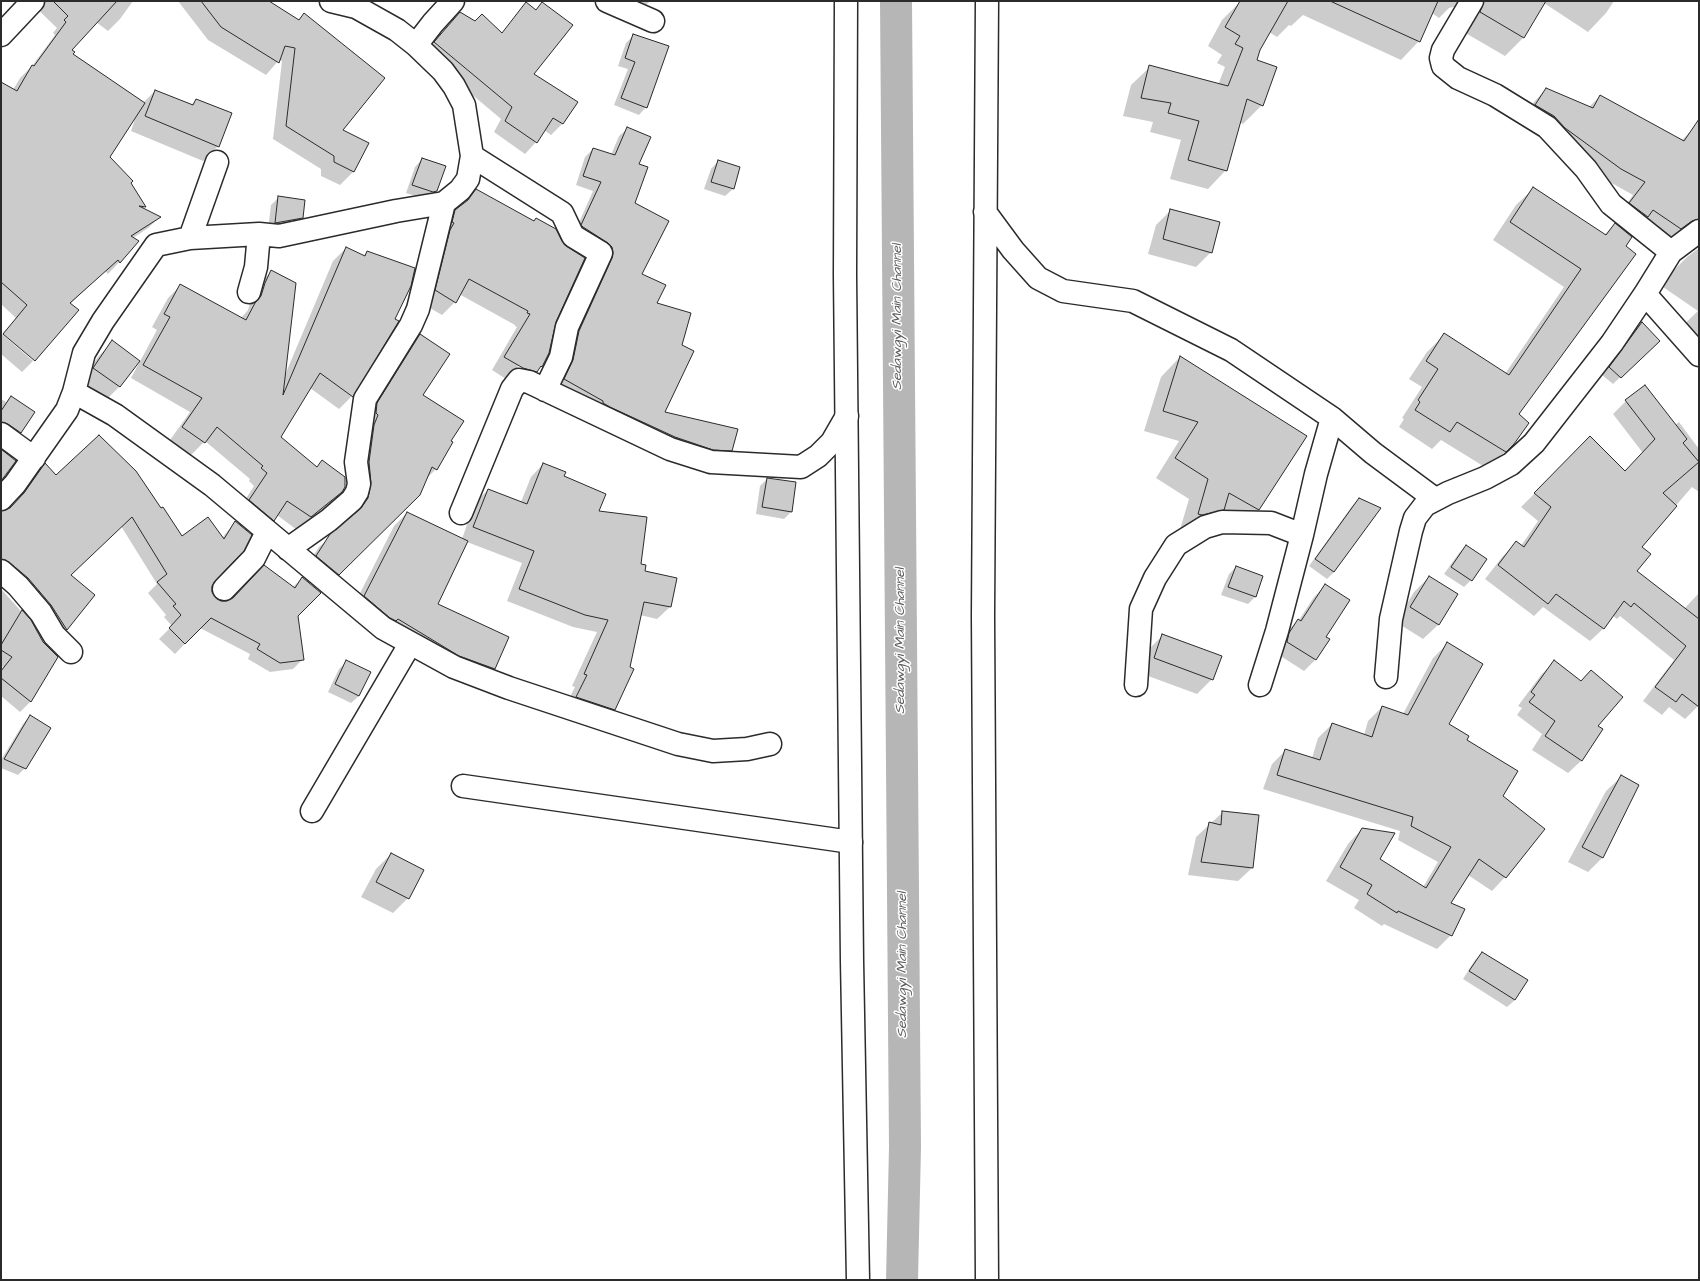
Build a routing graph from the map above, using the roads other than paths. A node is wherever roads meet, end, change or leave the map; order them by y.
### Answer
1 (33, 1) edge
2 (331, 1) edge
3 (453, 1) edge
4 (607, 1) edge
5 (846, 1) edge
6 (987, 1) edge
7 (1472, 1) edge
8 (653, 21) dead end
9 (1, 35) edge
10 (416, 45) junction
11 (472, 156) junction
12 (217, 162) dead end
13 (444, 203) junction
14 (985, 212) junction
15 (1699, 230) edge
16 (259, 234) junction
17 (190, 238) junction
18 (1671, 252) junction
19 (249, 292) dead end
20 (1646, 294) junction
21 (1699, 355) edge
22 (545, 390) junction
23 (74, 392) junction
24 (847, 416) junction
25 (1332, 418) junction
26 (1, 434) edge
27 (34, 458) junction
28 (1, 499) edge
29 (1435, 500) junction
30 (461, 513) dead end
31 (267, 532) junction
32 (1302, 535) junction
33 (288, 549) junction
34 (1, 571) edge
35 (224, 589) dead end
36 (410, 644) junction
37 (71, 652) dead end
38 (1386, 677) dead end
39 (1136, 685) dead end
40 (1260, 685) dead end
41 (770, 744) dead end
42 (463, 786) dead end
43 (312, 811) dead end
44 (851, 842) junction
45 (858, 1280) edge
46 (987, 1280) edge

1 - 9 street
2 - 10 street
3 - 10 street
4 - 8 street
5 - 24 street
6 - 14 street
7 - 18 street
10 - 11 street
11 - 13 street
11 - 22 street
12 - 17 street
13 - 16 street
13 - 33 street
14 - 25 street
14 - 46 street
15 - 18 street
16 - 17 street
16 - 19 street
17 - 23 street
18 - 20 street
20 - 21 street
20 - 29 street
22 - 24 street
22 - 30 street
23 - 27 street
23 - 31 street
24 - 44 street
25 - 29 street
25 - 32 street
26 - 27 street
27 - 28 street
29 - 38 street
31 - 33 street
31 - 35 street
32 - 39 street
32 - 40 street
33 - 36 street
34 - 37 street
36 - 41 street
36 - 43 street
42 - 44 street
44 - 45 street

